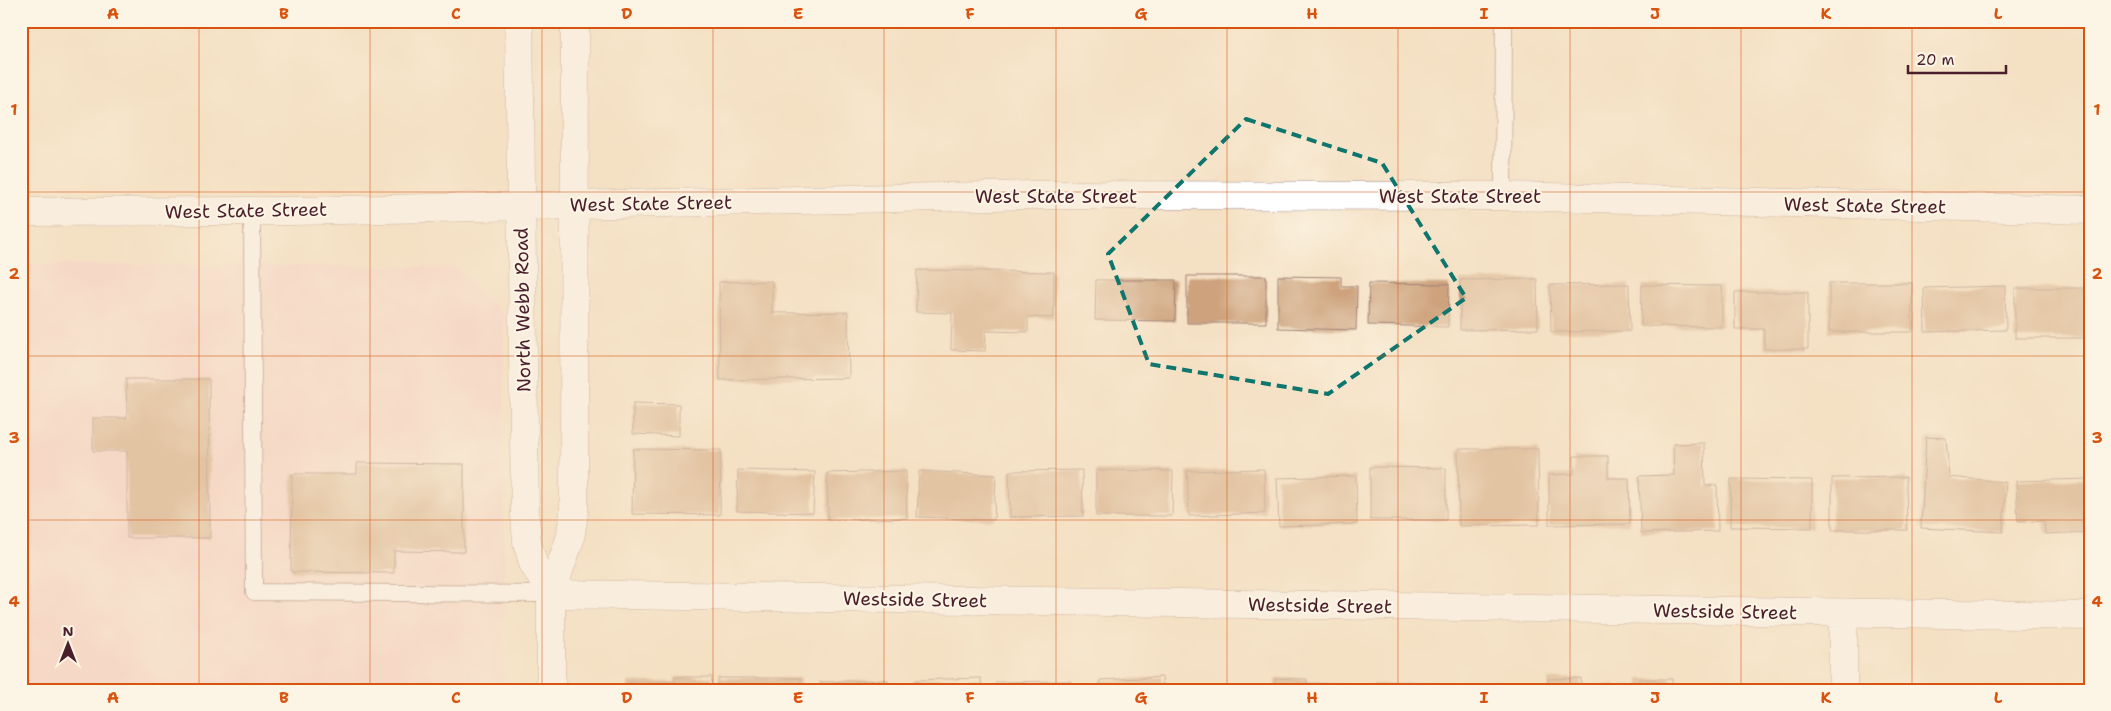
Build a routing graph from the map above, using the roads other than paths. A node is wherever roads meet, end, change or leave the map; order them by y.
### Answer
1 (519, 21) edge
2 (574, 21) edge
3 (1504, 21) edge
4 (1503, 196) junction
5 (575, 205) junction
6 (520, 206) junction
7 (2090, 210) edge
8 (252, 211) junction
9 (21, 212) edge
10 (550, 594) junction
11 (1843, 613) junction
12 (2090, 616) edge
13 (550, 690) edge
14 (1843, 690) edge

1 - 6 street, North Webb Road
2 - 5 street
3 - 4 lane
4 - 5 street, West State Street
4 - 7 street, West State Street
5 - 6 street, West State Street
5 - 10 street
6 - 8 street, West State Street
6 - 10 street, North Webb Road
8 - 9 street, West State Street
8 - 10 lane
10 - 11 street, Westside Street
10 - 13 street
11 - 12 street, Westside Street
11 - 14 street

